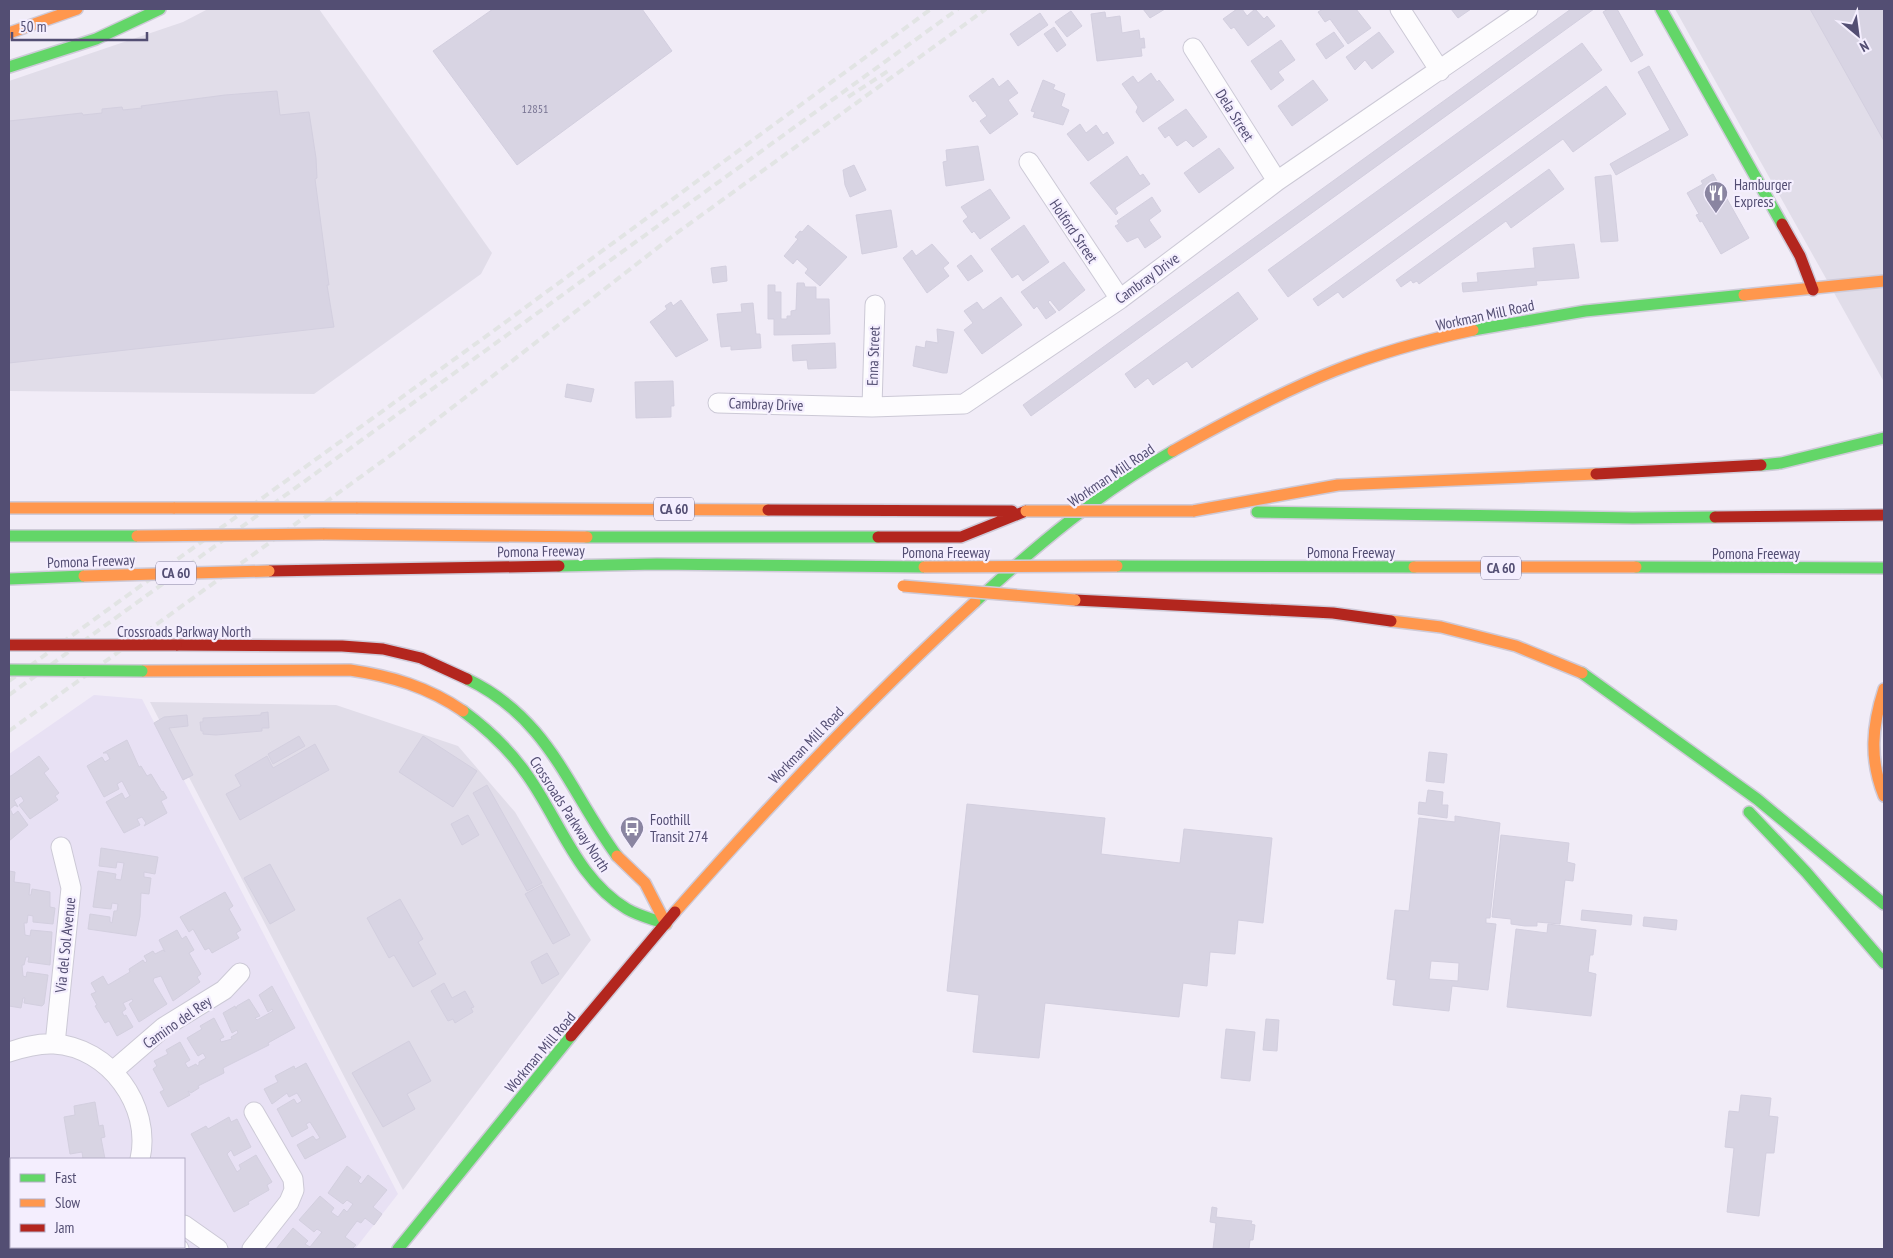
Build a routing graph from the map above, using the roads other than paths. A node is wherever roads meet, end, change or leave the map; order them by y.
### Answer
1 (77, 9) edge
2 (160, 9) edge
3 (1400, 9) edge
4 (1528, 9) edge
5 (1661, 9) edge
6 (9, 33) edge
7 (1193, 48) dead end
8 (9, 67) edge
9 (1440, 71) junction
10 (1029, 162) dead end
11 (1277, 181) junction
12 (1884, 281) edge
13 (1813, 290) junction
14 (1120, 299) junction
15 (875, 304) dead end
16 (718, 403) dead end
17 (872, 407) junction
18 (1884, 438) edge
19 (9, 508) edge
20 (1026, 511) junction
21 (1193, 511) junction
22 (1884, 515) edge
23 (9, 536) edge
24 (657, 564) junction
25 (1884, 568) edge
26 (815, 578) dead end
27 (9, 579) edge
28 (898, 586) dead end
29 (9, 646) edge
30 (9, 670) edge
31 (1884, 689) edge
32 (1701, 759) junction
33 (1884, 796) edge
34 (61, 847) dead end
35 (1884, 904) edge
36 (666, 924) junction
37 (1884, 963) edge
38 (240, 973) dead end
39 (55, 1044) junction
40 (9, 1052) edge
41 (113, 1071) junction
42 (254, 1112) dead end
43 (140, 1158) edge
44 (185, 1226) edge
45 (218, 1249) edge
46 (252, 1249) edge
47 (398, 1249) edge

1 - 6 main road
2 - 8 main road
3 - 9 street
4 - 9 street, Cambray Drive
5 - 13 main road
7 - 11 street, Dela Street
9 - 11 street, Cambray Drive
10 - 14 street, Holford Street
11 - 14 street, Cambray Drive
12 - 13 main road, Workman Mill Road
13 - 36 main road, Workman Mill Road
14 - 17 street, Cambray Drive
15 - 17 street, Enna Street
16 - 17 street, Cambray Drive
18 - 21 main road
19 - 20 main road, CA 60, bridge
20 - 21 main road, CA 60, bridge
20 - 23 main road, bridge
21 - 22 main road, CA 60
24 - 25 main road, Pomona Freeway / CA 60, bridge
24 - 26 main road
24 - 27 main road, Pomona Freeway / CA 60, bridge
28 - 32 main road, bridge
29 - 36 main road, Crossroads Parkway North, bridge
30 - 36 main road, Crossroads Parkway North, bridge
31 - 33 main road
32 - 35 main road
32 - 37 main road
34 - 39 street, Via del Sol Avenue
36 - 47 main road, Workman Mill Road
38 - 41 street, Camino del Rey
39 - 40 street
39 - 41 street
41 - 43 street
42 - 46 street
44 - 45 street

